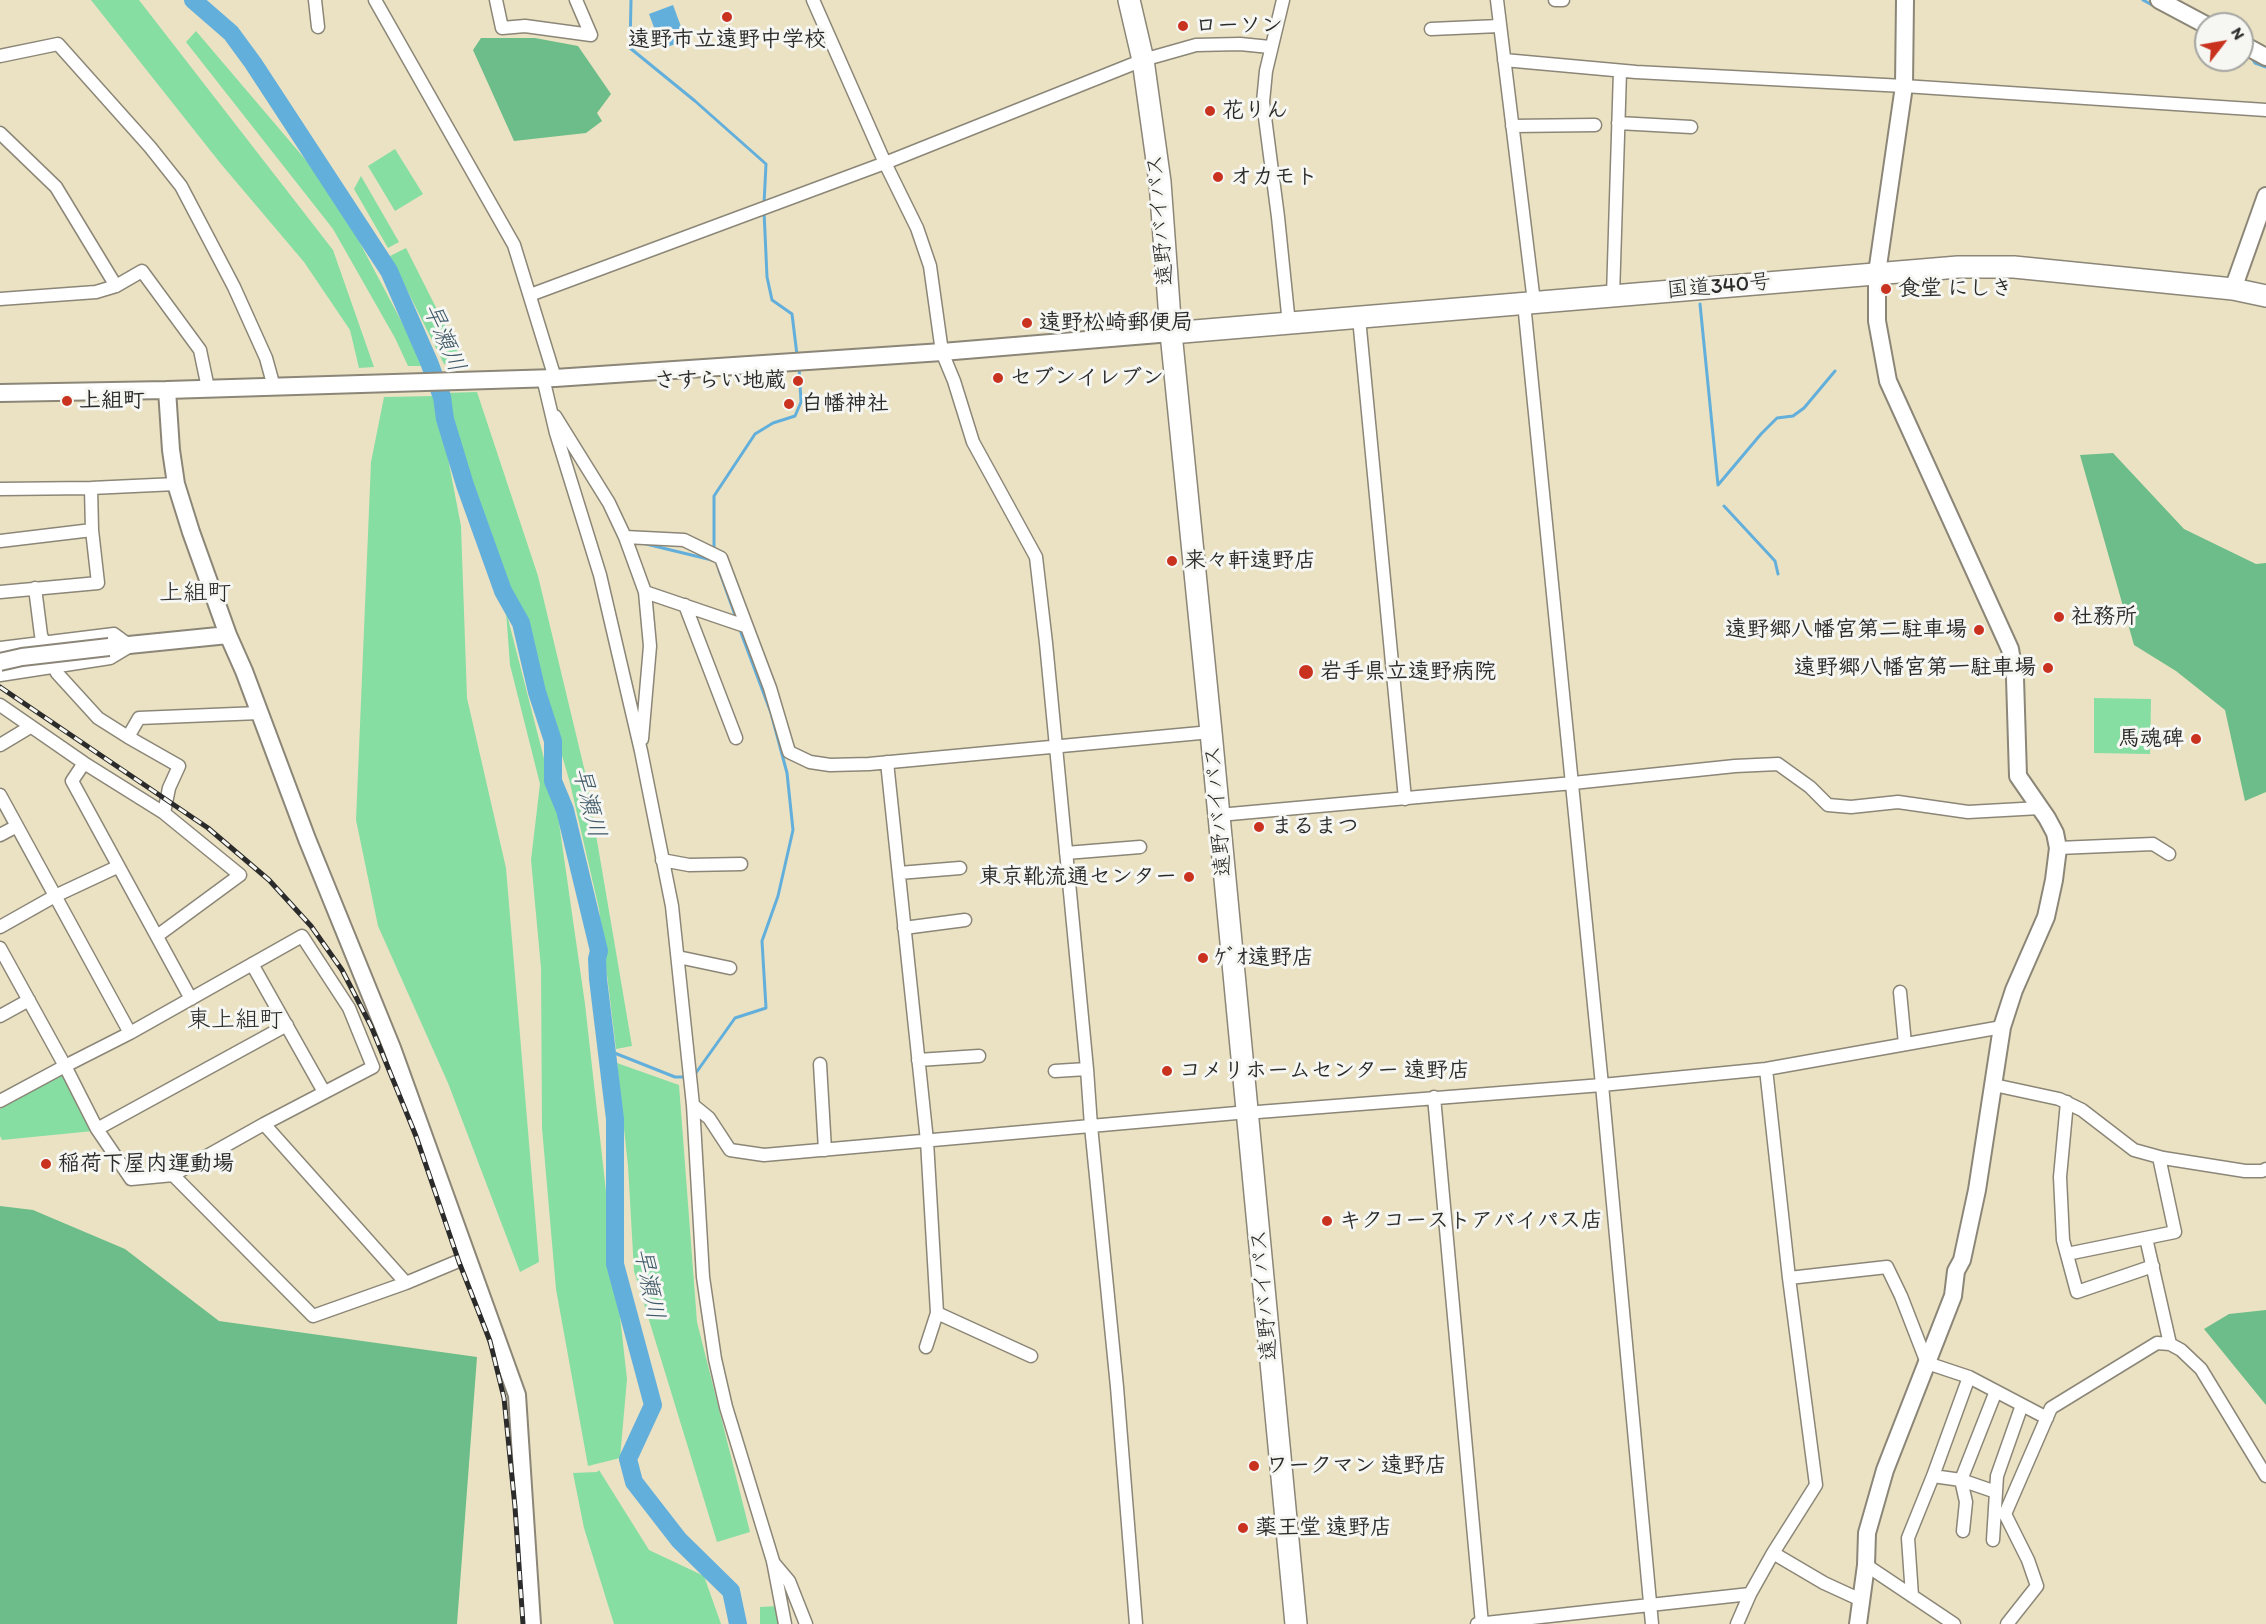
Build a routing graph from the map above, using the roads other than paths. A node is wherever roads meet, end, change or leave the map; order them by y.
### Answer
1 (315, 0) edge
2 (375, 0) edge
3 (496, 0) edge
4 (576, 0) edge
5 (813, 0) edge
6 (1129, 0) edge
7 (1141, 0) edge
8 (1283, 0) edge
9 (1497, 0) edge
10 (1555, 0) edge
11 (1563, 0) edge
12 (1905, 0) edge
13 (2159, 0) edge
14 (2194, 19) edge
15 (1499, 26) junction
16 (318, 27) dead end
17 (1431, 29) dead end
18 (1270, 47) junction
19 (0, 56) edge
20 (1148, 59) junction
21 (1504, 60) junction
22 (1620, 71) junction
23 (1904, 86) junction
24 (2266, 110) edge
25 (1618, 123) junction
26 (1595, 125) dead end
27 (1512, 126) junction
28 (1691, 127) dead end
29 (0, 134) edge
30 (885, 163) junction
31 (2266, 196) edge
32 (1877, 273) junction
33 (116, 286) junction
34 (2233, 290) junction
35 (530, 295) junction
36 (1612, 296) junction
37 (2266, 296) edge
38 (0, 299) edge
39 (1529, 303) junction
40 (1359, 318) junction
41 (1289, 324) junction
42 (1178, 333) junction
43 (942, 352) junction
44 (544, 378) junction
45 (274, 387) junction
46 (208, 388) junction
47 (167, 390) junction
48 (0, 393) edge
49 (550, 408) junction
50 (176, 484) junction
51 (0, 489) edge
52 (92, 489) junction
53 (92, 530) junction
54 (625, 537) junction
55 (0, 541) edge
56 (35, 588) junction
57 (0, 592) edge
58 (645, 592) junction
59 (685, 605) junction
60 (745, 626) junction
61 (228, 635) junction
62 (45, 643) junction
63 (130, 645) junction
64 (0, 648) edge
65 (0, 662) edge
66 (55, 668) junction
67 (0, 675) edge
68 (0, 705) edge
69 (259, 713) junction
70 (30, 727) junction
71 (1212, 732) junction
72 (128, 737) junction
73 (736, 738) dead end
74 (0, 745) edge
75 (1056, 747) junction
76 (641, 751) junction
77 (887, 762) junction
78 (84, 763) junction
79 (1573, 783) junction
80 (0, 795) edge
81 (1405, 799) junction
82 (2040, 808) junction
83 (164, 813) junction
84 (1230, 814) junction
85 (17, 826) junction
86 (0, 835) edge
87 (1140, 848) dead end
88 (2058, 848) junction
89 (1066, 854) junction
90 (2169, 854) dead end
91 (663, 860) junction
92 (741, 864) dead end
93 (117, 867) junction
94 (960, 868) dead end
95 (899, 873) junction
96 (55, 896) junction
97 (965, 920) dead end
98 (0, 927) edge
99 (904, 928) junction
100 (157, 936) junction
101 (0, 948) edge
102 (678, 957) junction
103 (252, 964) junction
104 (730, 968) dead end
105 (1900, 992) dead end
106 (191, 999) junction
107 (29, 1000) junction
108 (0, 1016) edge
109 (287, 1025) junction
110 (2002, 1027) junction
111 (130, 1033) junction
112 (1905, 1044) junction
113 (979, 1056) dead end
114 (918, 1060) junction
115 (820, 1064) dead end
116 (65, 1066) junction
117 (1087, 1069) junction
118 (1766, 1069) junction
119 (1055, 1071) dead end
120 (1602, 1085) junction
121 (1994, 1085) junction
122 (324, 1092) junction
123 (1434, 1096) junction
124 (0, 1101) edge
125 (2067, 1102) junction
126 (693, 1105) junction
127 (1253, 1112) junction
128 (264, 1124) junction
129 (1091, 1125) junction
130 (97, 1129) junction
131 (927, 1141) junction
132 (825, 1150) junction
133 (2159, 1157) junction
134 (2266, 1169) edge
135 (173, 1175) junction
136 (2146, 1238) junction
137 (2067, 1254) junction
138 (468, 1257) junction
139 (2153, 1266) junction
140 (1789, 1278) junction
141 (406, 1282) junction
142 (937, 1313) junction
143 (2170, 1344) junction
144 (926, 1347) dead end
145 (1031, 1356) dead end
146 (1927, 1363) junction
147 (1969, 1377) junction
148 (1996, 1392) junction
149 (2022, 1405) junction
150 (2047, 1418) junction
151 (1933, 1476) junction
152 (2266, 1476) edge
153 (1961, 1480) junction
154 (1996, 1492) junction
155 (1963, 1531) dead end
156 (1993, 1540) dead end
157 (1773, 1553) junction
158 (772, 1561) junction
159 (1866, 1565) junction
160 (1750, 1594) junction
161 (1912, 1596) junction
162 (1862, 1600) junction
163 (1650, 1605) junction
164 (532, 1624) edge
165 (785, 1624) edge
166 (806, 1624) edge
167 (1136, 1624) edge
168 (1296, 1624) edge
169 (1307, 1624) edge
170 (1477, 1624) edge
171 (1482, 1624) edge
172 (1652, 1624) edge
173 (1737, 1624) edge
174 (1858, 1624) edge
175 (1954, 1624) edge
176 (2007, 1624) edge

1 - 16 street
2 - 35 street
3 - 4 street
5 - 30 street
6 - 20 highway, 遠野バイパス
7 - 20 highway, 遠野バイパス
8 - 18 street
9 - 15 street
10 - 11 street
12 - 23 street
13 - 14 street
15 - 17 street
15 - 21 street
18 - 20 street
18 - 41 street
19 - 45 street
20 - 30 street
20 - 42 highway, 遠野バイパス
21 - 22 street
21 - 27 street
22 - 23 street
22 - 25 street
23 - 24 street
23 - 32 street
25 - 28 street
25 - 36 street
26 - 27 street
27 - 39 street
29 - 33 street
30 - 35 street
30 - 43 street
31 - 34 street
32 - 34 highway, 国道340号
32 - 36 highway, 国道340号
32 - 82 street
33 - 38 street
33 - 46 street
34 - 37 highway, 国道340号
35 - 44 street
36 - 39 highway, 国道340号
39 - 40 highway, 国道340号
39 - 79 street
40 - 41 highway, 国道340号
40 - 81 street
41 - 42 highway, 国道340号
42 - 43 street
42 - 71 highway, 遠野バイパス
42 - 84 highway, 遠野バイパス
43 - 44 street
43 - 75 street
44 - 45 street
44 - 49 street
45 - 46 street
46 - 47 street
47 - 48 street
47 - 50 street
49 - 54 street
49 - 76 street
50 - 52 street
50 - 61 street
51 - 52 street
52 - 53 street
53 - 55 street
53 - 56 street
54 - 58 street
54 - 60 street
56 - 57 street
56 - 62 street
58 - 59 street
58 - 76 street
59 - 60 street
59 - 73 street
60 - 77 street
61 - 63 street
61 - 69 street
62 - 63 street
62 - 64 street
62 - 66 street
63 - 65 street, bridge
63 - 66 street
66 - 67 street
66 - 72 street
68 - 70 street
69 - 72 street
69 - 138 street
70 - 74 street
70 - 78 street
71 - 75 street
71 - 127 highway, 遠野バイパス
72 - 83 street
75 - 77 street
75 - 89 street
76 - 91 street
77 - 95 street
78 - 83 street
78 - 93 street
79 - 81 street
79 - 82 street
79 - 120 street
80 - 85 street
81 - 84 street
82 - 88 street
83 - 100 street
84 - 127 highway, 遠野バイパス
85 - 86 street
85 - 96 street
87 - 89 street
88 - 90 street
88 - 110 street
89 - 117 street
91 - 92 street
91 - 102 street
93 - 96 street
93 - 100 street
94 - 95 street
95 - 99 street
96 - 98 street
96 - 111 street
97 - 99 street
99 - 114 street
100 - 106 street
101 - 107 street
102 - 104 street
102 - 126 street
103 - 106 street
103 - 109 street
103 - 122 street
105 - 112 street
106 - 111 street
107 - 108 street
107 - 116 street
109 - 122 street
109 - 130 street
110 - 112 street
110 - 121 street
111 - 116 street
112 - 118 street
113 - 114 street
114 - 131 street
115 - 132 street
116 - 124 street
116 - 130 street
117 - 119 street
117 - 129 street
118 - 120 street
118 - 140 street
120 - 123 street
120 - 163 street
121 - 125 street
121 - 146 street
122 - 128 street
123 - 127 street
123 - 171 street
125 - 133 street
125 - 137 street
126 - 132 street
126 - 158 street
127 - 129 street
127 - 168 highway, 遠野バイパス
127 - 169 highway, 遠野バイパス
128 - 135 street
128 - 141 street
129 - 131 street
129 - 167 street
130 - 135 street
131 - 132 street
131 - 142 street
133 - 134 street
133 - 136 street
135 - 141 street
136 - 137 street
136 - 139 street
137 - 139 street
138 - 141 street
138 - 164 street
139 - 143 street
140 - 146 street
140 - 157 street
142 - 144 street
142 - 145 street
143 - 150 street
143 - 152 street
146 - 147 street
146 - 159 street
147 - 148 street
147 - 151 street
148 - 149 street
148 - 153 street
149 - 150 street
149 - 154 street
150 - 176 street
151 - 153 street
151 - 161 street
153 - 154 street
153 - 155 street
154 - 156 street
157 - 160 street
157 - 162 street
158 - 165 street
158 - 166 street
159 - 161 street
159 - 162 street
160 - 163 street
160 - 173 street
161 - 175 street
162 - 174 street
163 - 171 street
163 - 172 street
170 - 171 street

